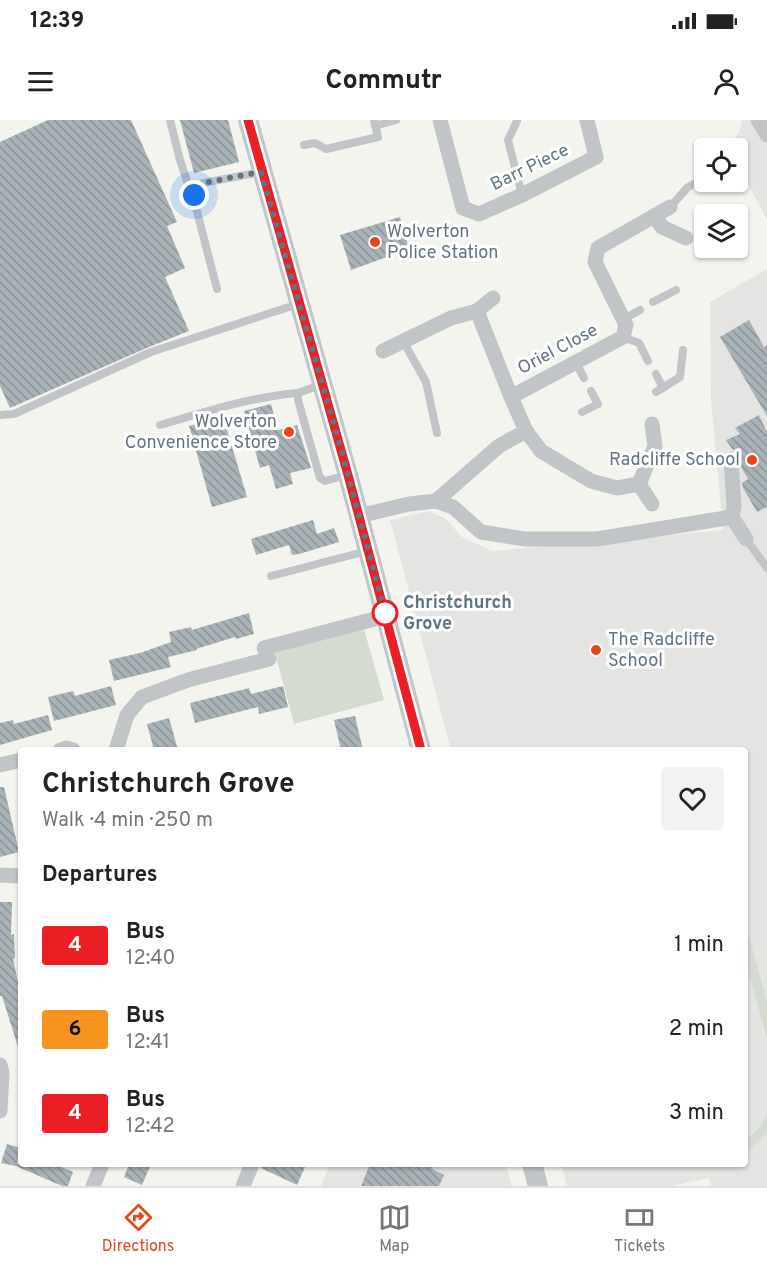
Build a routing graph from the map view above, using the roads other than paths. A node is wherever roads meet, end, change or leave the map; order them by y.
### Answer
1 (170, 120) edge
2 (248, 120) edge
3 (396, 120) edge
4 (440, 120) edge
5 (587, 120) edge
6 (758, 120) edge
7 (517, 121) edge
8 (375, 123) edge
9 (767, 135) edge
10 (304, 145) dead end
11 (261, 172) junction
12 (694, 184) edge
13 (522, 195) junction
14 (194, 200) junction
15 (670, 207) joint
16 (654, 216) junction
17 (686, 238) dead end
18 (217, 289) dead end
19 (676, 290) dead end
20 (493, 298) dead end
21 (653, 302) dead end
22 (300, 303) junction
23 (640, 310) dead end
24 (477, 311) junction
25 (624, 319) junction
26 (623, 337) junction
27 (403, 341) junction
28 (683, 350) dead end
29 (383, 351) dead end
30 (648, 361) dead end
31 (576, 363) junction
32 (656, 374) dead end
33 (584, 378) dead end
34 (323, 385) junction
35 (591, 391) dead end
36 (298, 393) junction
37 (511, 397) junction
38 (582, 412) dead end
39 (0, 415) edge
40 (652, 424) dead end
41 (160, 425) dead end
42 (526, 431) junction
43 (437, 433) dead end
44 (731, 459) dead end
45 (348, 475) junction
46 (639, 484) junction
47 (436, 501) junction
48 (652, 504) dead end
49 (359, 516) junction
50 (732, 517) junction
51 (747, 539) joint
52 (368, 550) junction
53 (767, 568) edge
54 (271, 576) dead end
55 (386, 616) junction
56 (117, 747) edge
57 (420, 747) edge
58 (18, 761) edge
59 (0, 765) edge
60 (0, 874) edge
61 (18, 876) edge
62 (0, 1065) edge
63 (0, 1111) edge
64 (101, 1167) edge
65 (251, 1167) edge
66 (533, 1167) edge
67 (93, 1186) edge
68 (243, 1186) edge
69 (538, 1186) edge

1 - 14 lane
2 - 11 street
3 - 8 lane
4 - 13 street, Barr Piece
5 - 13 street, Barr Piece
6 - 9 street
7 - 13 lane
8 - 10 lane
11 - 14 lane
11 - 22 street
12 - 15 lane
14 - 18 lane
15 - 16 street
16 - 17 street
16 - 25 street
19 - 21 lane
20 - 24 street
22 - 34 street
22 - 39 lane
23 - 25 lane
24 - 27 street
24 - 37 street, Oriel Close
25 - 26 street, Oriel Close
26 - 30 lane
26 - 31 street, Oriel Close
27 - 29 street
27 - 43 lane
28 - 32 lane
31 - 33 lane
31 - 37 street, Oriel Close
34 - 36 lane
34 - 45 street
35 - 38 lane
36 - 41 lane
36 - 45 lane
37 - 42 street, Oriel Close
40 - 46 street
42 - 46 street, Oriel Close
42 - 47 street
44 - 50 street
45 - 49 street
46 - 48 street
47 - 49 street
47 - 50 street
49 - 52 street
50 - 51 street
51 - 53 lane
52 - 54 lane
52 - 55 street
55 - 56 street
55 - 57 street
58 - 59 street
60 - 61 street
62 - 63 street
64 - 67 street
65 - 68 street
66 - 69 street

